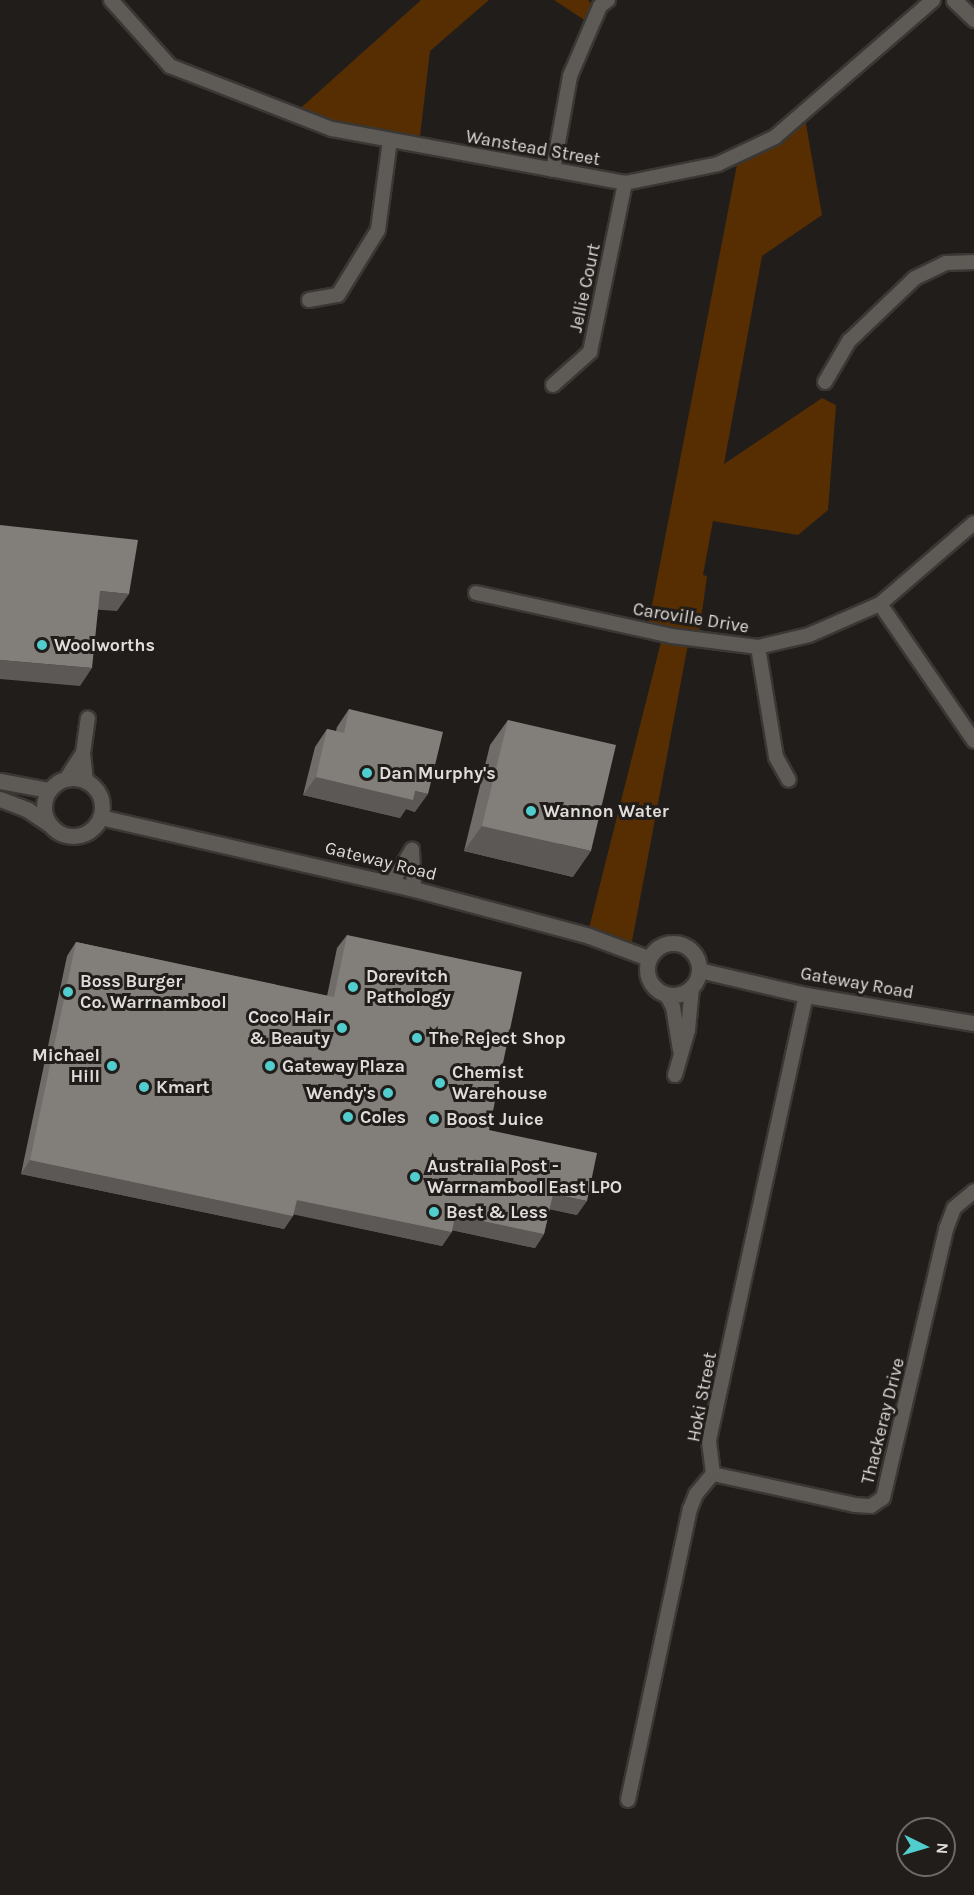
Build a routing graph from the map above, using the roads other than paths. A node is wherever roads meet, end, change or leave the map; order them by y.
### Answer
1 (111, 0) edge
2 (608, 0) edge
3 (933, 0) edge
4 (954, 0) edge
5 (974, 19) edge
6 (390, 140) junction
7 (553, 170) junction
8 (625, 183) junction
9 (974, 262) edge
10 (309, 300) dead end
11 (825, 382) dead end
12 (553, 385) dead end
13 (974, 523) edge
14 (476, 593) dead end
15 (880, 604) junction
16 (758, 647) junction
17 (88, 718) dead end
18 (974, 741) edge
19 (83, 753) junction
20 (66, 779) junction
21 (0, 780) edge
22 (789, 780) dead end
23 (86, 782) junction
24 (49, 790) junction
25 (0, 799) edge
26 (100, 817) junction
27 (49, 824) junction
28 (392, 883) junction
29 (414, 888) junction
30 (648, 958) junction
31 (699, 970) junction
32 (692, 987) junction
33 (666, 994) junction
34 (806, 995) junction
35 (974, 1023) edge
36 (681, 1055) junction
37 (675, 1075) dead end
38 (974, 1191) edge
39 (713, 1474) junction
40 (628, 1800) dead end

1 - 6 street, Wanstead Street
2 - 7 street
3 - 8 street, Wanstead Street
4 - 5 street
6 - 7 street, Wanstead Street
6 - 10 street
7 - 8 street, Wanstead Street
8 - 12 street, Jellie Court
9 - 11 street
13 - 15 street, Caroville Drive
14 - 16 street, Caroville Drive
15 - 16 street, Caroville Drive
15 - 18 street
16 - 22 street
17 - 19 street
19 - 20 street
19 - 23 street
20 - 23 street
20 - 24 street
21 - 24 street
23 - 26 street
24 - 27 street
25 - 27 street
26 - 27 street
26 - 28 street, Gateway Road
28 - 29 street, Gateway Road
28 - 29 street
29 - 30 street, Gateway Road
30 - 31 street
30 - 33 street
31 - 32 street
31 - 34 street, Gateway Road
32 - 33 street
32 - 36 street
33 - 36 street
34 - 35 street, Gateway Road
34 - 39 street, Hoki Street
36 - 37 street
38 - 39 street, Thackeray Drive
39 - 40 street

